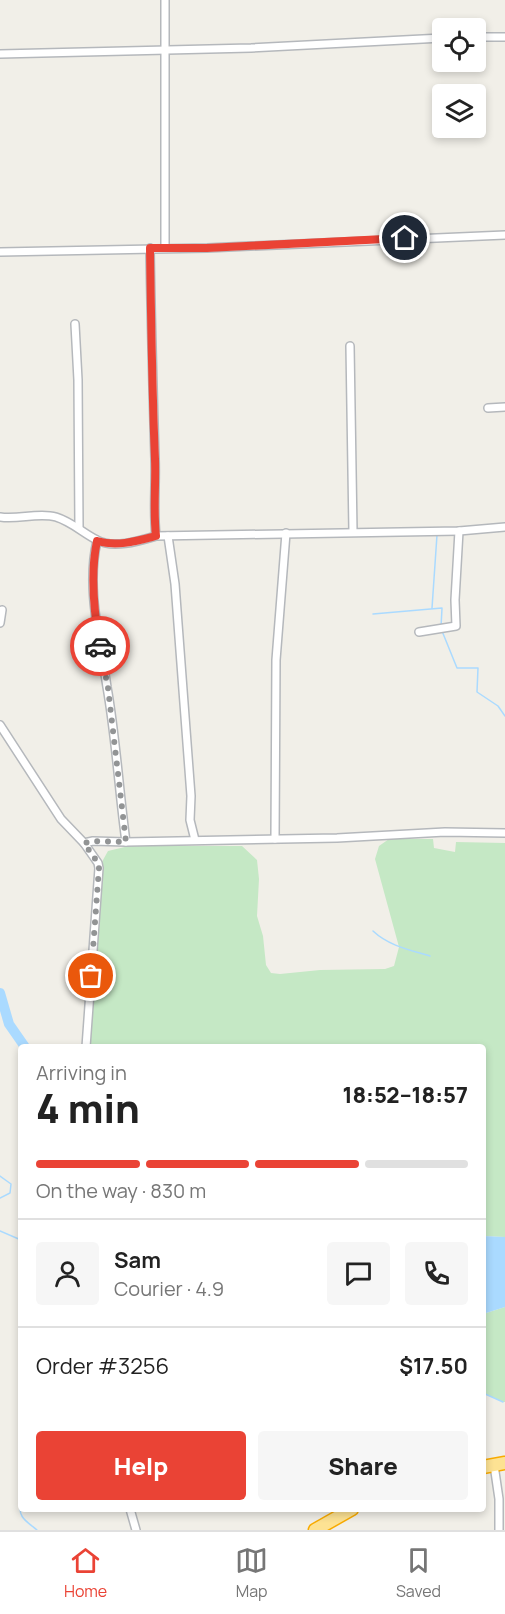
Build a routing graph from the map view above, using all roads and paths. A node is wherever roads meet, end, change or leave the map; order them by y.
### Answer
1 (165, 0) edge
2 (486, 37) edge
3 (505, 37) edge
4 (432, 38) edge
5 (165, 51) junction
6 (0, 54) edge
7 (505, 235) edge
8 (150, 248) junction
9 (165, 248) junction
10 (0, 252) edge
11 (75, 324) dead end
12 (350, 346) dead end
13 (505, 407) edge
14 (488, 408) dead end
15 (0, 517) edge
16 (79, 527) junction
17 (505, 527) edge
18 (459, 531) junction
19 (353, 532) junction
20 (286, 534) junction
21 (156, 536) junction
22 (168, 536) junction
23 (97, 541) junction
24 (2, 610) dead end
25 (0, 623) edge
26 (419, 632) dead end
27 (0, 725) edge
28 (505, 832) edge
29 (275, 839) junction
30 (195, 840) junction
31 (126, 842) junction
32 (84, 843) junction
33 (86, 1044) edge
34 (494, 1465) edge
35 (131, 1512) edge
36 (347, 1512) edge
37 (136, 1530) edge
38 (315, 1530) edge
39 (499, 1530) edge

1 - 5 street
2 - 3 street
4 - 5 street
5 - 6 street
5 - 9 street
7 - 9 street
8 - 9 street
8 - 10 street
8 - 21 street
11 - 16 street
12 - 19 street
13 - 14 street
15 - 16 street
16 - 23 street
17 - 18 street
18 - 19 street
18 - 26 street
19 - 20 street
20 - 22 street
20 - 29 street
21 - 22 street
21 - 23 street
22 - 30 street
23 - 31 street
24 - 25 street
27 - 32 street
28 - 29 street
29 - 30 street
30 - 31 street
31 - 32 street
32 - 33 street
34 - 39 street
35 - 37 street
36 - 38 highway

